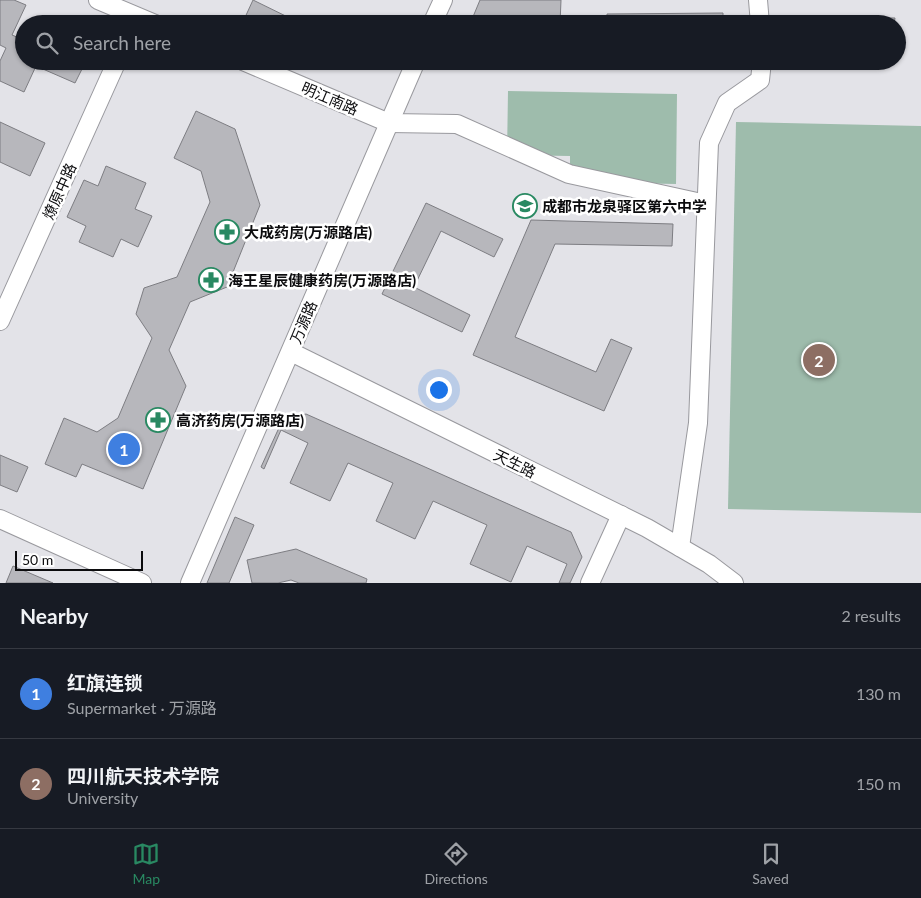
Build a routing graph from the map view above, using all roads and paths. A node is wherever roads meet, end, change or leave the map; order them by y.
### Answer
1 (98, 0) edge
2 (443, 0) edge
3 (758, 0) edge
4 (126, 15) edge
5 (436, 15) edge
6 (759, 15) edge
7 (113, 70) edge
8 (264, 70) edge
9 (412, 70) edge
10 (761, 70) edge
11 (389, 123) junction
12 (706, 204) junction
13 (0, 321) edge
14 (291, 352) junction
15 (621, 515) junction
16 (0, 519) edge
17 (680, 547) junction
18 (142, 583) edge
19 (190, 583) edge
20 (590, 583) edge
21 (734, 583) edge

1 - 4 street
2 - 5 street
3 - 6 street
7 - 13 street, 燎原中路
8 - 11 street, 明江南路
9 - 11 street, 万源路
10 - 12 street
11 - 12 street
11 - 14 street, 万源路
12 - 17 street
14 - 15 street, 天生路
14 - 19 street, 万源路
15 - 17 street, 天生路
15 - 20 street
16 - 18 street
17 - 21 street, 天生路

